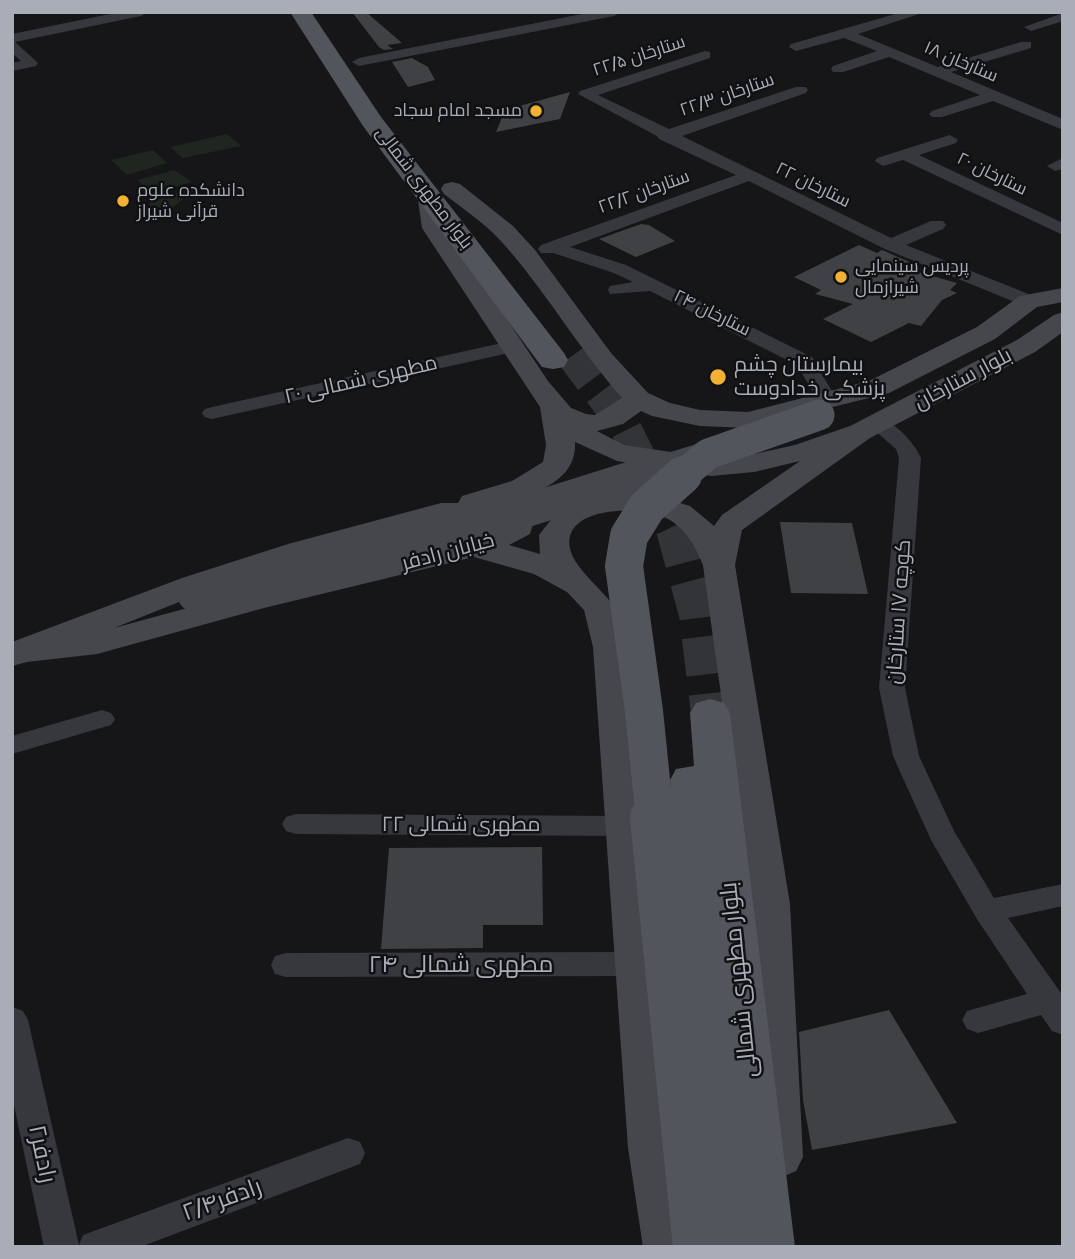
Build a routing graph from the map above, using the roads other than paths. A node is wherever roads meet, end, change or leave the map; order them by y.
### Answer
1 (141, 12) edge
2 (300, 12) edge
3 (325, 12) edge
4 (614, 12) edge
5 (918, 12) edge
6 (1063, 17) edge
7 (1031, 27) dead end
8 (845, 33) junction
9 (12, 38) edge
10 (1026, 45) dead end
11 (12, 46) edge
12 (796, 47) dead end
13 (889, 52) junction
14 (705, 55) dead end
15 (359, 62) junction
16 (12, 67) edge
17 (838, 69) dead end
18 (937, 72) junction
19 (801, 90) dead end
20 (585, 94) joint
21 (994, 96) junction
22 (1063, 107) edge
23 (936, 114) dead end
24 (1039, 115) junction
25 (1063, 125) edge
26 (665, 136) junction
27 (950, 139) dead end
28 (904, 154) junction
29 (883, 161) dead end
30 (750, 175) junction
31 (440, 191) junction
32 (937, 225) dead end
33 (1063, 229) edge
34 (891, 246) junction
35 (553, 247) junction
36 (526, 255) junction
37 (654, 285) junction
38 (617, 290) dead end
39 (1062, 294) edge
40 (1029, 301) junction
41 (1063, 320) edge
42 (795, 330) dead end
43 (770, 342) junction
44 (511, 347) junction
45 (562, 358) tunnel mouth
46 (638, 399) junction
47 (554, 407) junction
48 (823, 407) junction
49 (212, 413) dead end
50 (741, 420) junction
51 (869, 428) junction
52 (708, 454) junction
53 (763, 460) junction
54 (609, 502) junction
55 (441, 512) junction
56 (472, 548) junction
57 (719, 565) junction
58 (587, 593) junction
59 (18, 653) edge
60 (102, 719) dead end
61 (12, 745) edge
62 (296, 824) dead end
63 (626, 826) junction
64 (1063, 895) edge
65 (987, 911) junction
66 (636, 964) junction
67 (286, 965) dead end
68 (1055, 1012) edge
69 (12, 1020) edge
70 (978, 1020) dead end
71 (348, 1153) dead end
72 (62, 1247) edge
73 (96, 1247) edge
74 (667, 1247) edge
75 (698, 1247) edge
76 (730, 1247) edge
77 (767, 1247) edge
78 (779, 1247) edge

1 - 9 street
2 - 31 main road, بلوار مطهرى شمالى
3 - 15 main road, بلوار مطهرى شمالى
4 - 15 street
5 - 8 street
6 - 7 street
8 - 12 street
8 - 13 street, ۱۸ ستارخان
10 - 18 street
11 - 16 street
13 - 17 street
13 - 18 street, ۱۸ ستارخان
14 - 20 street, ۲۲/۵ ستارخان
15 - 31 main road, بلوار مطهرى شمالى
18 - 21 street, ۱۸ ستارخان
19 - 26 street, ۲۲/۳ ستارخان
20 - 26 street, ۲۲ ستارخان
21 - 23 street
21 - 24 street, ۱۸ ستارخان
22 - 24 street
24 - 25 street, ۱۸ ستارخان
26 - 30 street, ۲۲ ستارخان
27 - 28 street
28 - 29 street
28 - 33 street, ۲۰ ستارخان
30 - 34 street, ۲۲ ستارخان
30 - 35 street, ۲۲/۲ ستارخان
31 - 36 main road
31 - 44 main road
31 - 45 main road, بلوار مطهرى شمالى
32 - 34 street
34 - 40 street, ۲۲ ستارخان
35 - 36 street, ۲۲/۲ ستارخان
35 - 37 street, ۲۴ ستارخان
36 - 46 main road
37 - 38 street
37 - 43 street, ۲۴ ستارخان
39 - 40 main road
39 - 48 main road, بلوار ستارخان
40 - 48 main road
41 - 51 main road, بلوار ستارخان
42 - 43 street
43 - 48 street, ۲۴ ستارخان
44 - 47 main road
44 - 49 street, ۲۰ مطهری شمالی
46 - 47 main road
46 - 50 main road
47 - 53 main road
47 - 55 main road
48 - 50 main road
48 - 52 main road, bridge
50 - 53 main road
51 - 53 main road
51 - 57 main road
51 - 65 street, کوچه ۱۷ ستارخان
52 - 59 main road, bridge
52 - 75 main road, bridge
54 - 55 main road
54 - 57 main road
54 - 58 main road
55 - 56 main road, خیابان رادفر
55 - 59 main road, خیابان رادفر
56 - 58 main road
56 - 59 main road, خیابان رادفر
57 - 78 main road
58 - 63 main road
60 - 61 street
62 - 63 street, مطهرى شمالى ۲۲
63 - 66 main road
64 - 65 street
65 - 68 street, کوچه ۱۷ ستارخان
66 - 67 street, مطهرى شمالى ۲۴
66 - 74 main road
68 - 70 street
69 - 72 street, رادفر۲
71 - 73 street, رادفر۲/۴
76 - 77 main road, بلوار مطهرى شمالى

